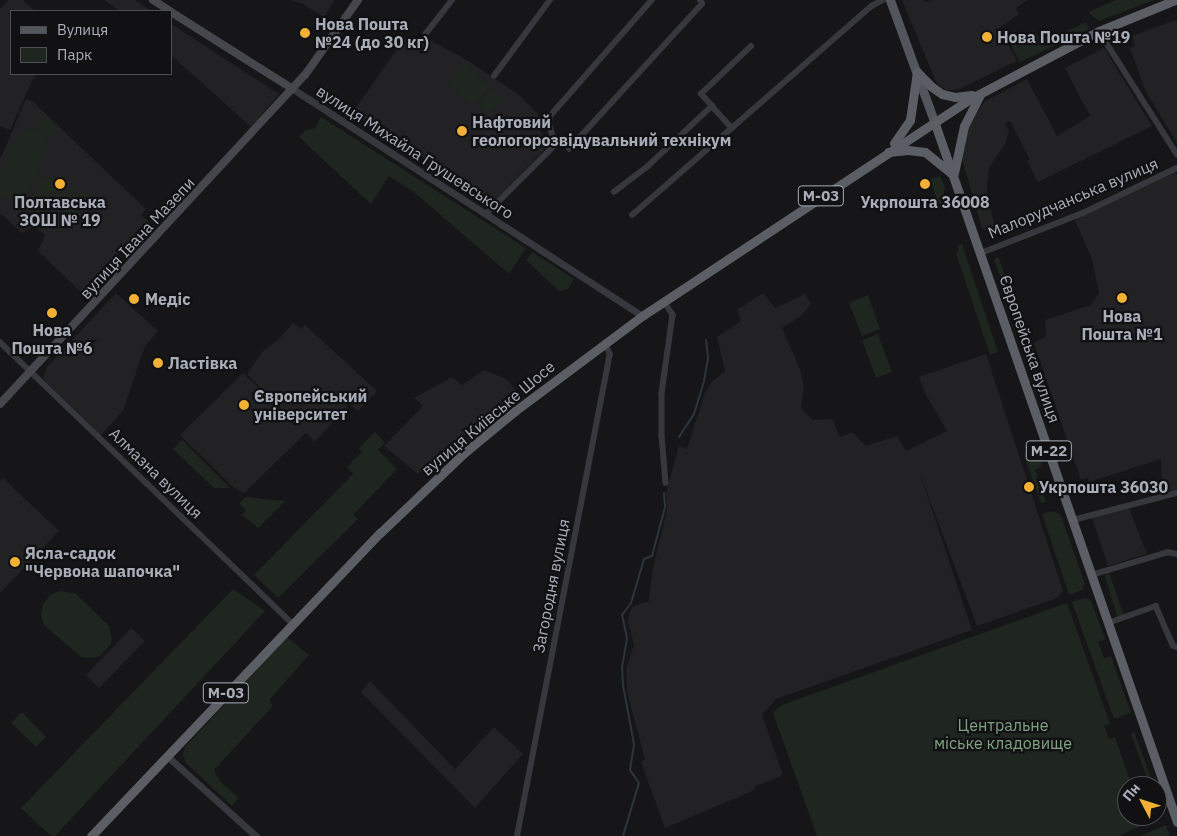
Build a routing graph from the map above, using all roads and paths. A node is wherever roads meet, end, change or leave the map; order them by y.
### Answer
1 (153, 0) edge
2 (358, 0) edge
3 (452, 0) edge
4 (550, 0) edge
5 (652, 0) edge
6 (700, 0) edge
7 (883, 0) edge
8 (890, 0) edge
9 (1175, 0) edge
10 (168, 10) edge
11 (172, 13) edge
12 (1099, 31) junction
13 (424, 36) dead end
14 (751, 46) dead end
15 (917, 72) junction
16 (494, 76) dead end
17 (293, 89) junction
18 (982, 91) junction
19 (712, 106) junction
20 (934, 121) junction
21 (732, 128) junction
22 (569, 150) dead end
23 (887, 152) junction
24 (1177, 154) edge
25 (1177, 168) edge
26 (954, 176) junction
27 (614, 192) dead end
28 (486, 214) junction
29 (632, 215) dead end
30 (980, 253) junction
31 (664, 301) junction
32 (642, 316) junction
33 (0, 342) edge
34 (605, 343) junction
35 (31, 372) junction
36 (0, 404) edge
37 (666, 483) dead end
38 (1177, 494) edge
39 (1073, 520) junction
40 (1177, 554) edge
41 (1092, 575) junction
42 (292, 623) junction
43 (1108, 623) junction
44 (1177, 647) edge
45 (167, 756) junction
46 (1177, 822) edge
47 (92, 836) edge
48 (256, 836) edge
49 (517, 836) edge

1 - 10 main road, вулиця Михайла Грушевського
2 - 17 main road, вулиця Івана Мазепи
3 - 13 street
4 - 16 street
5 - 28 street
6 - 22 street
7 - 21 street
8 - 15 main road, Європейська вулиця
9 - 12 highway, М-03
11 - 17 main road, вулиця Михайла Грушевського
12 - 18 highway, М-03
12 - 24 street
14 - 19 street
15 - 18 highway
15 - 20 main road, Європейська вулиця
15 - 23 highway
17 - 28 street, вулиця Михайла Грушевського
17 - 35 main road, вулиця Івана Мазепи
18 - 20 highway, вулиця Київське Шосе / М-03
18 - 26 highway
19 - 21 street
19 - 27 street
20 - 23 highway, вулиця Київське Шосе / М-03
20 - 26 highway, Європейська вулиця / М-22
21 - 29 street
23 - 26 highway
23 - 31 highway, вулиця Київське Шосе / М-03
25 - 30 street, Малорудчанська вулиця
26 - 30 highway, Європейська вулиця / М-22
28 - 32 street, вулиця Михайла Грушевського
30 - 39 highway, Європейська вулиця / М-22
31 - 32 highway, вулиця Київське Шосе / М-03
31 - 37 street
32 - 34 highway, вулиця Київське Шосе / М-03
33 - 35 street, Алмазна вулиця
34 - 42 highway, вулиця Київське Шосе / М-03
34 - 49 street, Загородня вулиця
35 - 36 main road, вулиця Івана Мазепи
35 - 42 street, Алмазна вулиця
38 - 39 street
39 - 41 highway, Європейська вулиця / М-22
40 - 41 street
41 - 43 highway, Європейська вулиця / М-22
42 - 45 highway, вулиця Київське Шосе / М-03
43 - 44 street
43 - 46 highway, Європейська вулиця / М-22
45 - 47 highway, вулиця Київське Шосе / М-03
45 - 48 street

